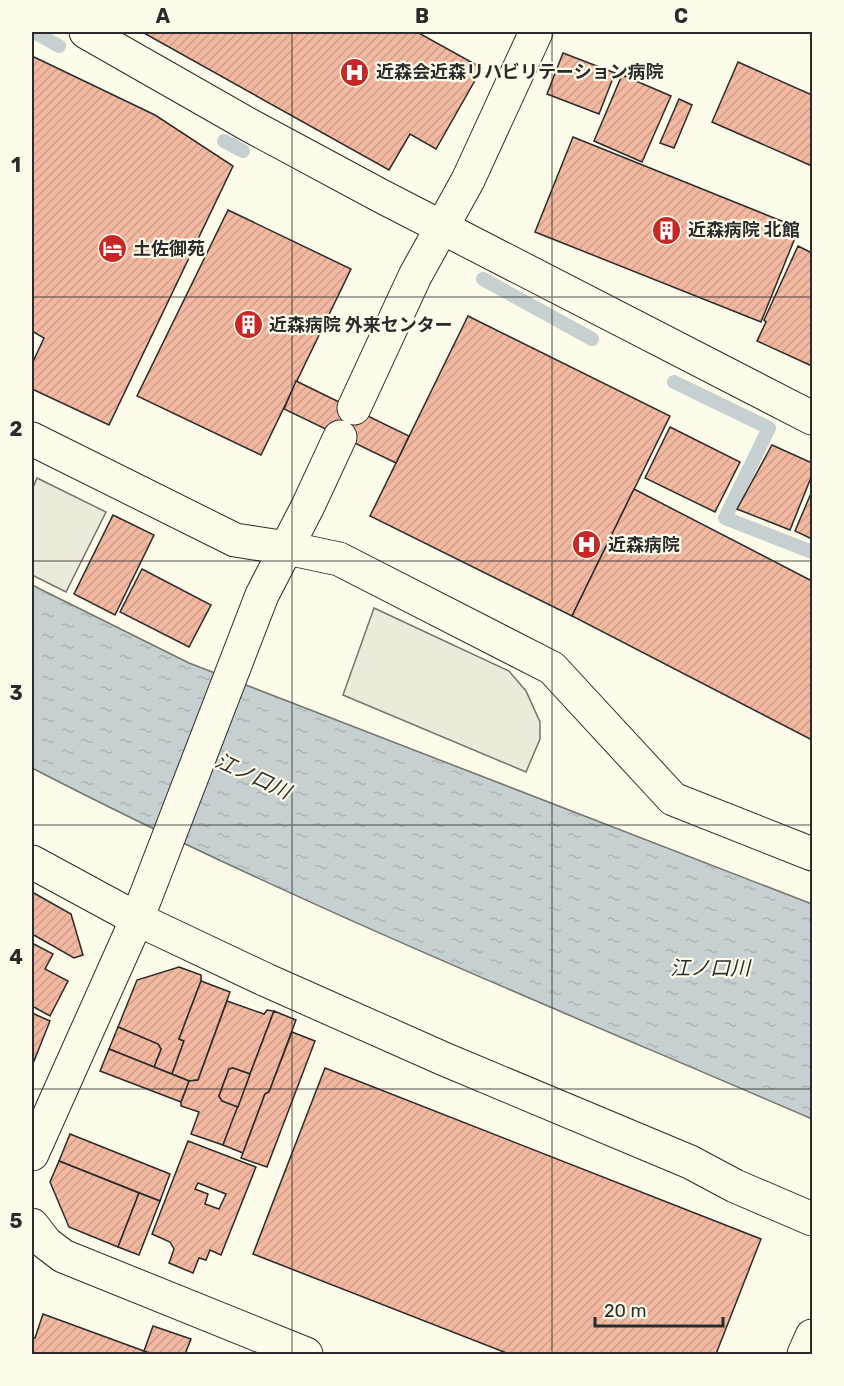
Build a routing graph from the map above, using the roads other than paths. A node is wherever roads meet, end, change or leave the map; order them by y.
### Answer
1 (86, 32) edge
2 (536, 32) edge
3 (443, 226) junction
4 (354, 408) dead end
5 (813, 418) edge
6 (340, 437) dead end
7 (32, 439) edge
8 (287, 548) junction
9 (813, 854) edge
10 (32, 862) edge
11 (137, 918) junction
12 (32, 1154) edge
13 (813, 1220) edge
14 (32, 1224) edge
15 (813, 1336) edge
16 (306, 1354) edge
17 (804, 1354) edge

1 - 3 street
2 - 3 street
3 - 4 street
3 - 5 street
6 - 8 street
7 - 8 street
8 - 9 street
8 - 11 street
10 - 11 street
11 - 12 street
11 - 13 street
14 - 16 street
15 - 17 street

